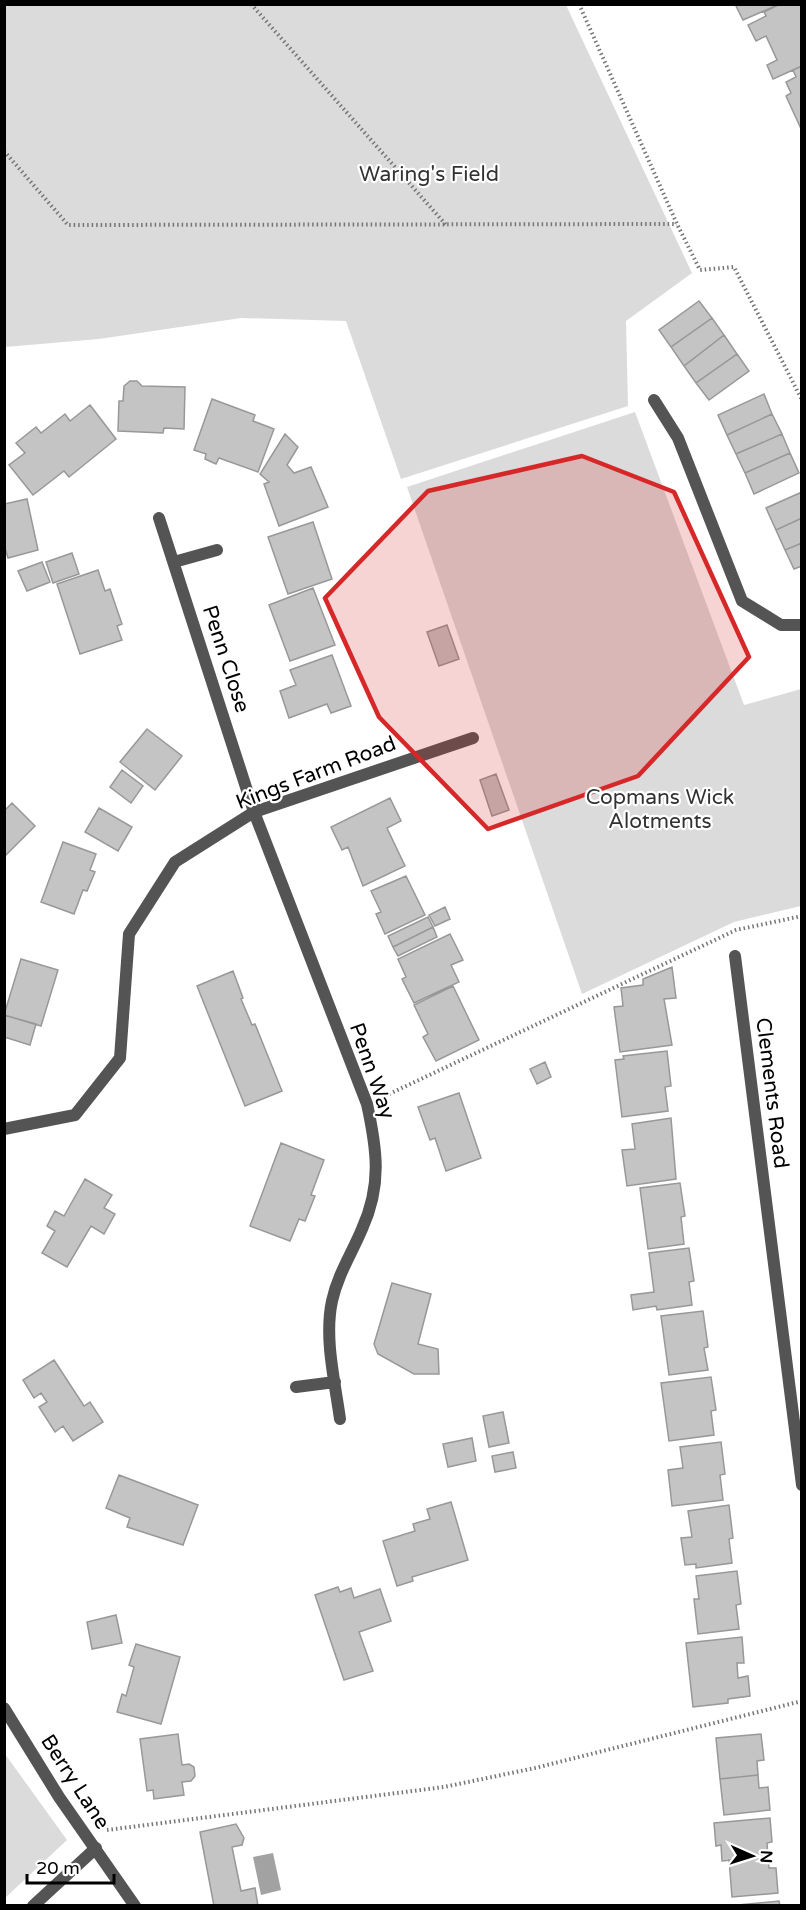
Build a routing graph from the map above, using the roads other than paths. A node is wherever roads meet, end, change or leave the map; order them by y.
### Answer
1 (654, 400) dead end
2 (159, 518) dead end
3 (217, 550) dead end
4 (174, 562) junction
5 (801, 625) edge
6 (473, 738) dead end
7 (254, 812) junction
8 (735, 956) dead end
9 (4, 1130) edge
10 (335, 1382) junction
11 (296, 1387) dead end
12 (340, 1419) dead end
13 (801, 1485) edge
14 (4, 1708) edge
15 (96, 1848) junction
16 (33, 1905) edge
17 (135, 1905) edge

1 - 5 street
2 - 4 street, Penn Close
3 - 4 street
4 - 7 street, Penn Close
6 - 7 street, Kings Farm Road
7 - 9 street, Kings Farm Road
7 - 10 street, Penn Way
8 - 13 street, Clements Road
10 - 11 street
10 - 12 street, Penn Way
14 - 15 street, Berry Lane
15 - 16 street
15 - 17 street, Berry Lane

